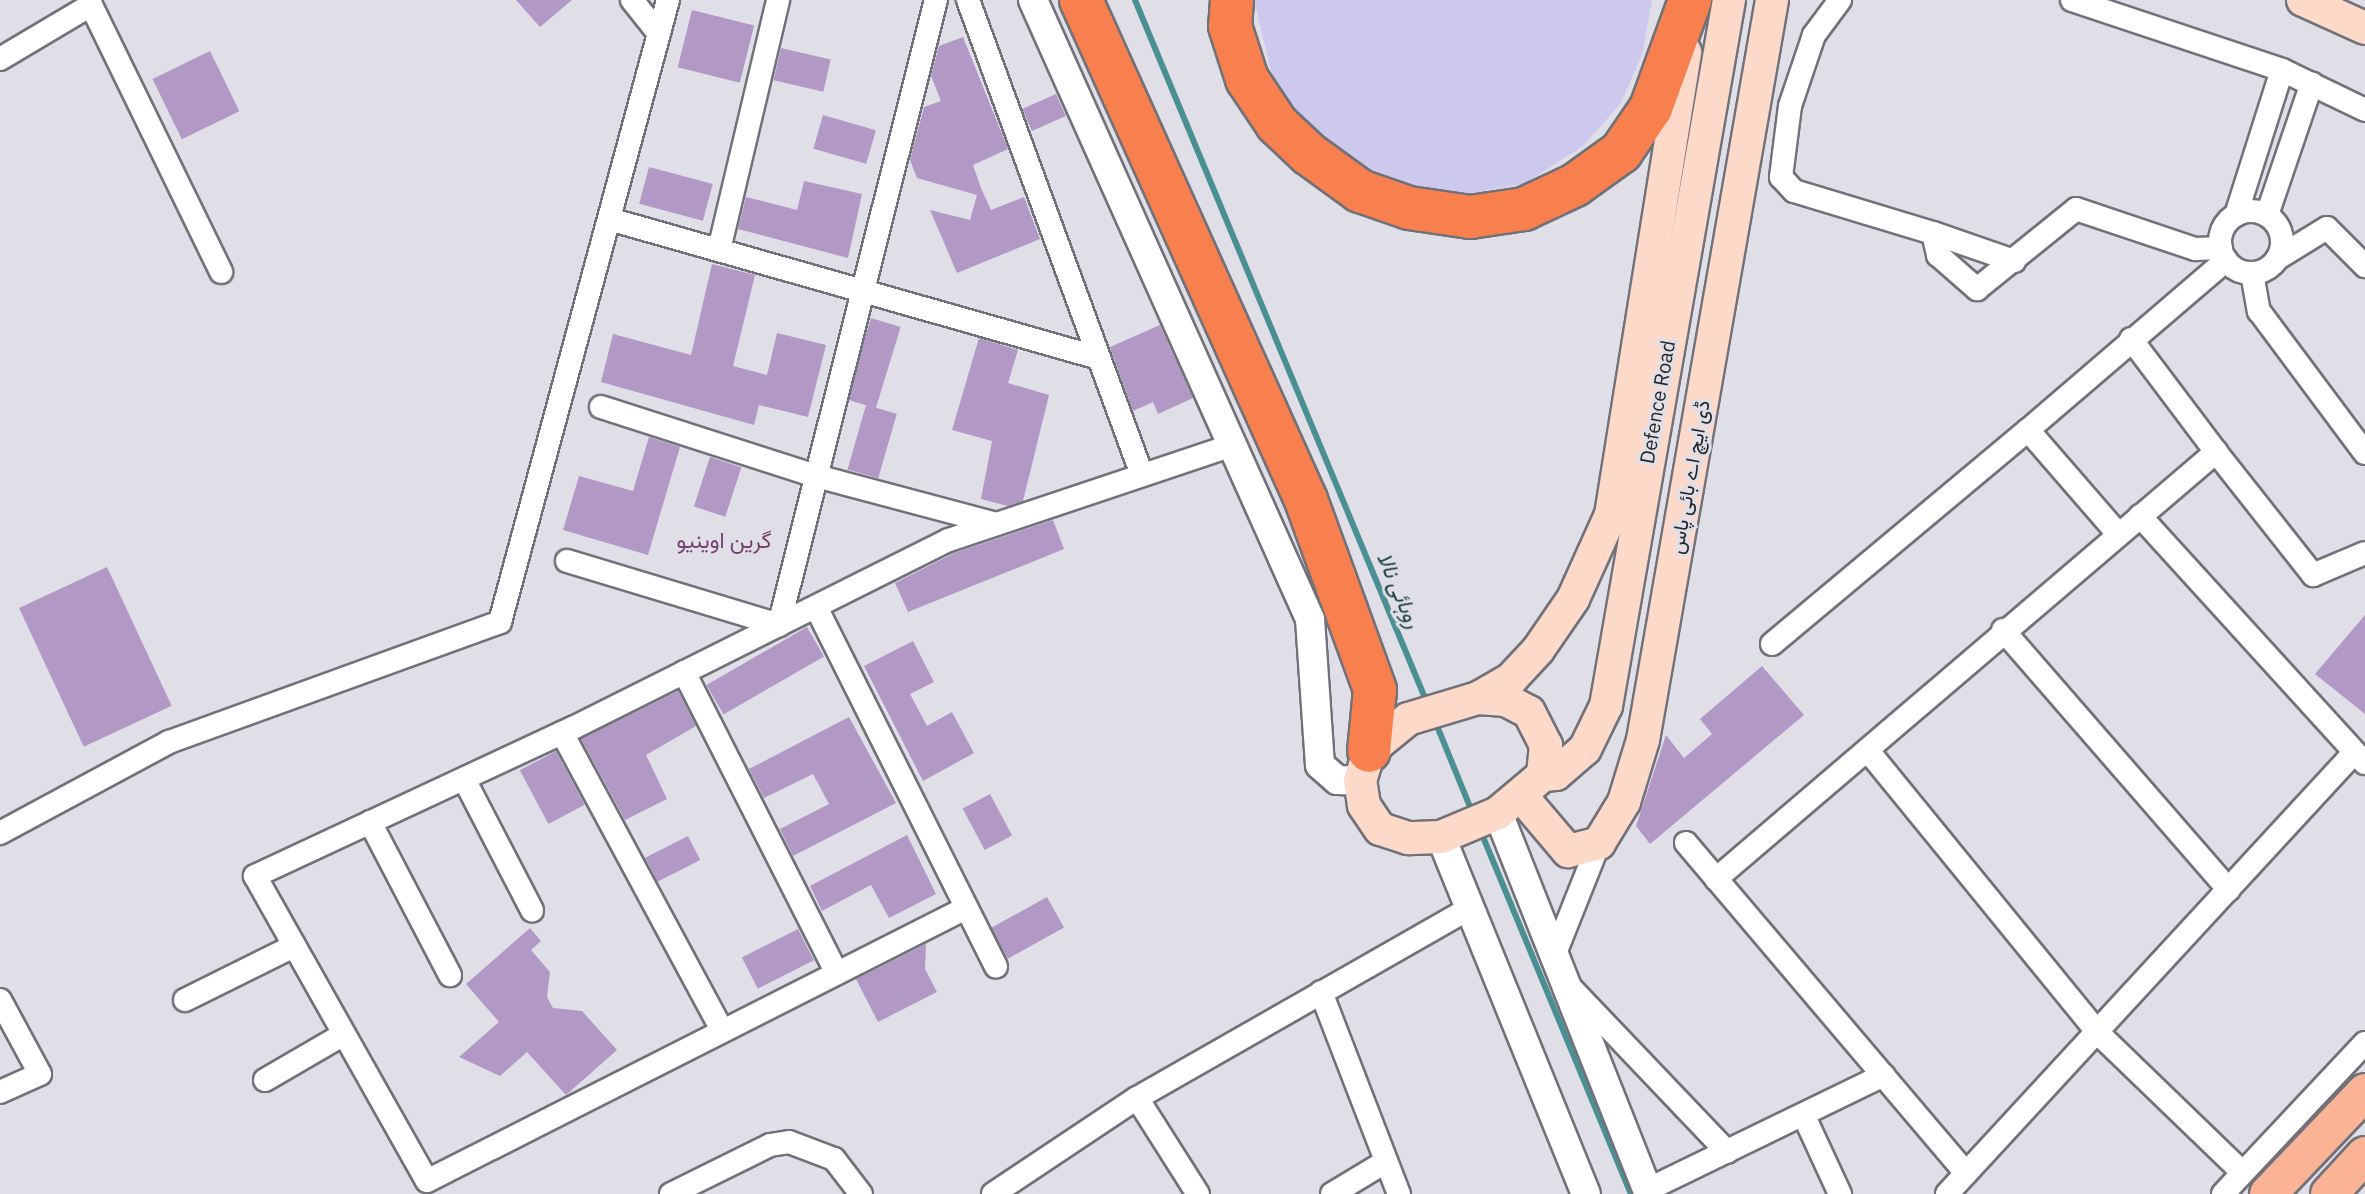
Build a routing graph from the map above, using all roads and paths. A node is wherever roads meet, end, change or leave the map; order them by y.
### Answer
1 (632, 0) edge
2 (668, 0) edge
3 (778, 0) edge
4 (936, 0) edge
5 (968, 0) edge
6 (1033, 0) edge
7 (1081, 0) edge
8 (1232, 0) edge
9 (1691, 0) edge
10 (1729, 0) edge
11 (1772, 0) edge
12 (1840, 0) edge
13 (2072, 0) edge
14 (2303, 0) edge
15 (90, 3) edge
16 (2365, 28) edge
17 (659, 34) junction
18 (0, 59) edge
19 (2282, 70) junction
20 (2312, 83) junction
21 (2365, 110) edge
22 (2236, 215) junction
23 (2267, 215) junction
24 (609, 219) junction
25 (1933, 233) junction
26 (719, 250) junction
27 (2223, 254) junction
28 (2278, 258) junction
29 (2014, 261) junction
30 (2365, 266) edge
31 (221, 272) dead end
32 (2252, 273) junction
33 (863, 291) junction
34 (2131, 339) junction
35 (1099, 358) junction
36 (601, 407) dead end
37 (2028, 430) junction
38 (1233, 445) junction
39 (2216, 452) junction
40 (2365, 453) edge
41 (1142, 475) junction
42 (816, 476) junction
43 (2140, 516) junction
44 (996, 524) junction
45 (2118, 534) junction
46 (2365, 553) edge
47 (567, 561) dead end
48 (816, 607) junction
49 (779, 625) junction
50 (2003, 630) junction
51 (1772, 644) dead end
52 (684, 672) junction
53 (1478, 698) junction
54 (562, 733) junction
55 (1869, 752) junction
56 (2359, 758) edge
57 (1364, 766) junction
58 (464, 779) junction
59 (1521, 795) junction
60 (370, 822) junction
61 (0, 833) edge
62 (1441, 837) junction
63 (1599, 843) junction
64 (1686, 843) dead end
65 (1716, 879) junction
66 (2229, 890) junction
67 (966, 908) junction
68 (1470, 908) junction
69 (532, 910) dead end
70 (294, 946) junction
71 (1556, 951) junction
72 (996, 967) dead end
73 (836, 971) junction
74 (450, 975) dead end
75 (1572, 989) junction
76 (1321, 992) junction
77 (0, 1000) edge
78 (185, 1000) dead end
79 (721, 1028) junction
80 (2098, 1033) junction
81 (344, 1034) junction
82 (2365, 1043) edge
83 (1884, 1075) junction
84 (265, 1080) dead end
85 (0, 1092) edge
86 (2365, 1092) edge
87 (1137, 1098) junction
88 (1804, 1116) junction
89 (1727, 1152) junction
90 (2365, 1155) edge
91 (1385, 1162) junction
92 (1966, 1173) junction
93 (2255, 1183) edge
94 (430, 1188) edge
95 (1648, 1192) edge
96 (671, 1194) edge
97 (861, 1194) edge
98 (993, 1194) edge
99 (1198, 1194) edge
100 (1332, 1194) edge
101 (1399, 1194) edge
102 (1586, 1194) edge
103 (1840, 1194) edge
104 (1947, 1194) edge
105 (2223, 1194) edge
106 (2329, 1194) edge

1 - 17 street
2 - 17 street
3 - 26 street
4 - 33 street
5 - 35 street
6 - 38 street
7 - 57 highway
8 - 9 highway
9 - 53 main road, Defence Road
10 - 59 main road, Defence Road
11 - 63 main road, ڈی ایچ اے بائی پاس
12 - 25 street
13 - 19 street
14 - 16 main road
15 - 18 street
15 - 31 street
17 - 24 street
19 - 20 street
19 - 22 street
20 - 21 street
20 - 23 street
22 - 23 street
22 - 27 street
23 - 28 street
24 - 26 street
24 - 61 street
25 - 29 street
25 - 29 street
26 - 33 street
27 - 29 street
27 - 32 street
27 - 34 street
28 - 30 street
28 - 32 street
32 - 40 street
33 - 35 street
33 - 42 street
34 - 37 street
34 - 39 street
35 - 41 street
36 - 42 street
37 - 45 street
37 - 51 street
38 - 41 street
38 - 57 street
39 - 43 street
39 - 46 street
41 - 44 street
42 - 44 street
42 - 49 street
43 - 45 street
43 - 56 street
44 - 48 street
45 - 50 street
47 - 49 street
48 - 49 street
48 - 67 street
49 - 52 street
50 - 55 street
50 - 66 street
52 - 54 street
52 - 73 street
53 - 57 main road
53 - 59 main road
54 - 58 street
54 - 79 street
55 - 65 street
55 - 80 street
56 - 66 street
57 - 62 main road
58 - 60 street
58 - 69 street
59 - 62 main road
59 - 63 main road
59 - 71 street
60 - 70 street
60 - 74 street
62 - 68 street
63 - 71 street
64 - 65 street
65 - 83 street
66 - 80 street
67 - 72 street
67 - 73 street
68 - 76 street
68 - 102 street
70 - 78 street
70 - 81 street
71 - 75 street
73 - 79 street
75 - 89 street
75 - 95 street
76 - 87 street
76 - 91 street
77 - 85 street
79 - 94 street
80 - 92 street
80 - 93 street
81 - 84 street
81 - 94 street
82 - 93 street
83 - 88 street
83 - 92 street
86 - 93 main road
87 - 98 street
87 - 99 street
88 - 89 street
88 - 103 street
89 - 95 street
90 - 106 main road
91 - 100 street
91 - 101 street
92 - 104 street
93 - 105 street
96 - 97 street

